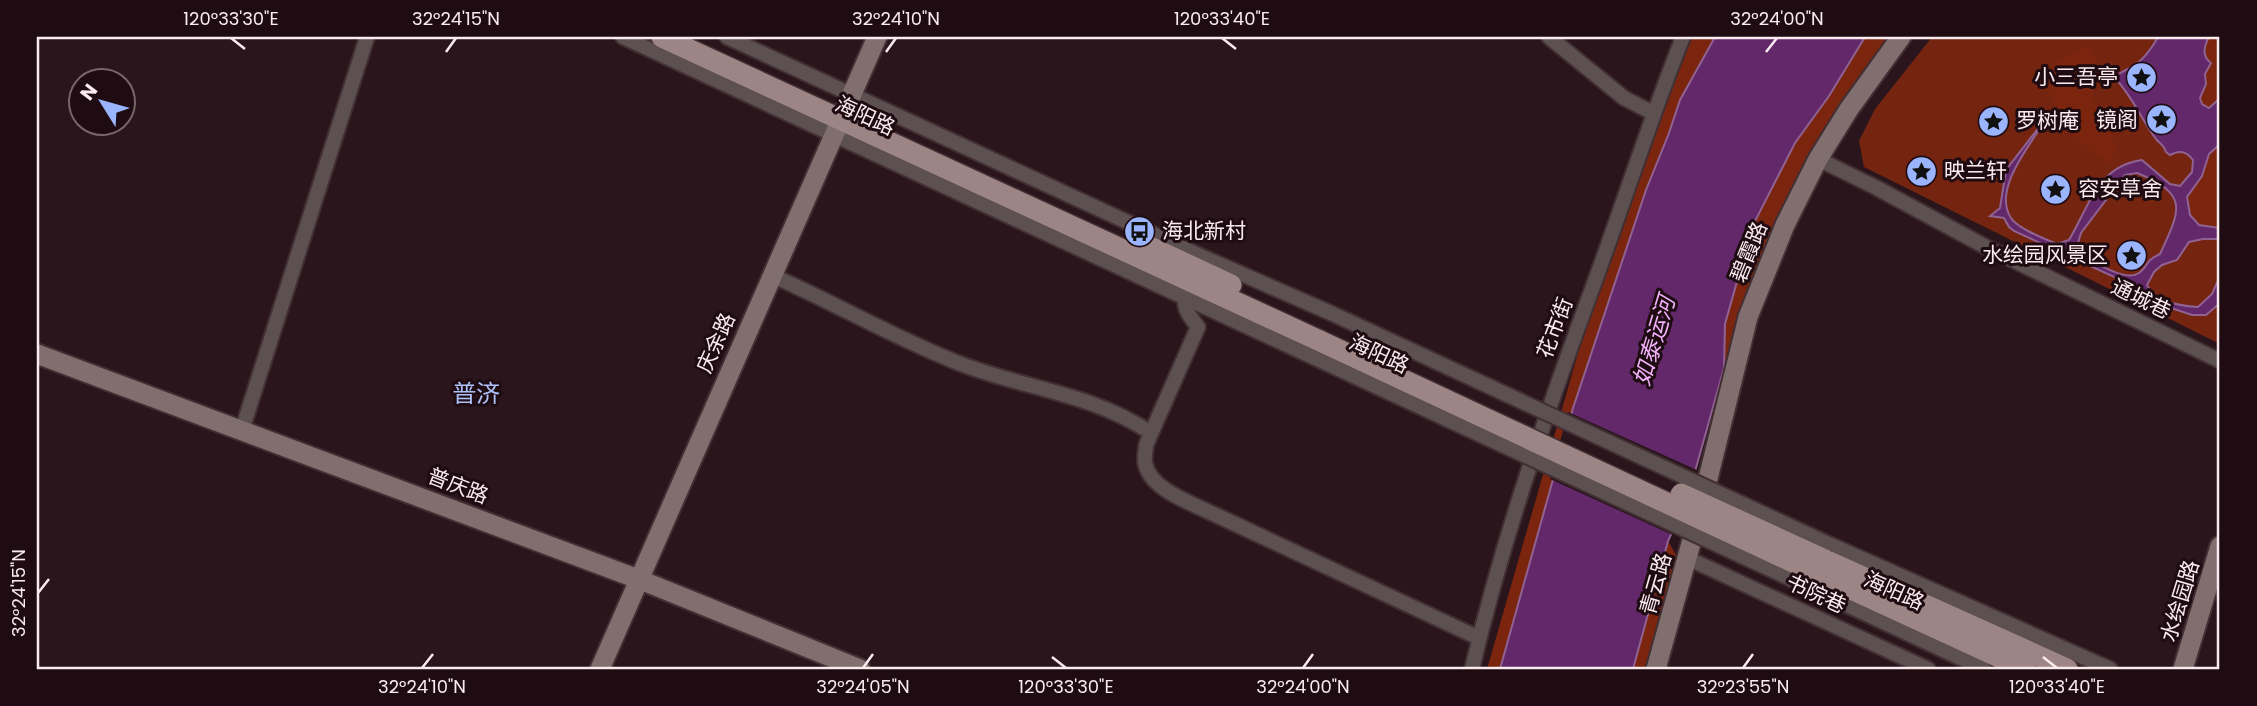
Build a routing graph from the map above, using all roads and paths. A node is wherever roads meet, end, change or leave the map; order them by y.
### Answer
1 (367, 37) edge
2 (623, 37) edge
3 (662, 37) edge
4 (693, 37) edge
5 (727, 37) edge
6 (877, 37) edge
7 (1549, 37) edge
8 (1683, 37) edge
9 (1901, 37) edge
10 (1653, 113) junction
11 (843, 114) junction
12 (1818, 159) junction
13 (771, 275) junction
14 (1194, 277) junction
15 (1323, 335) junction
16 (37, 354) edge
17 (2220, 361) edge
18 (242, 430) junction
19 (1152, 433) junction
20 (1700, 512) joint
21 (2220, 546) edge
22 (1687, 558) junction
23 (1825, 568) junction
24 (638, 579) junction
25 (1479, 638) junction
26 (600, 669) edge
27 (860, 669) edge
28 (1472, 669) edge
29 (1656, 669) edge
30 (1928, 669) edge
31 (1984, 669) edge
32 (2025, 669) edge
33 (2067, 669) edge
34 (2110, 669) edge
35 (2183, 669) edge

1 - 18 street
2 - 11 street
3 - 11 main road, 海阳路
4 - 11 main road, 海阳路
5 - 11 street
6 - 11 street, 庆余路
7 - 10 street
8 - 10 street, 花市街
9 - 12 street, 碧霞路
10 - 25 street, 花市街
11 - 13 street, 庆余路
11 - 14 main road, 海阳路
11 - 14 street
12 - 17 street, 通城巷
12 - 20 street, 碧霞路
13 - 19 street
13 - 24 street, 庆余路
14 - 15 main road, 海阳路
14 - 15 street
14 - 19 street
15 - 23 main road, 海阳路, bridge
15 - 23 street, bridge
16 - 18 street, 普庆路
18 - 24 street, 普庆路
19 - 25 street
20 - 22 street, 青云路
21 - 35 street, 水绘园路
22 - 29 street, 青云路
22 - 30 street, 书院巷
23 - 31 street
23 - 32 main road, 海阳路
23 - 33 main road, 海阳路
23 - 34 street
24 - 26 street, 庆余路
24 - 27 street, 普庆路
25 - 28 street, 花市街

